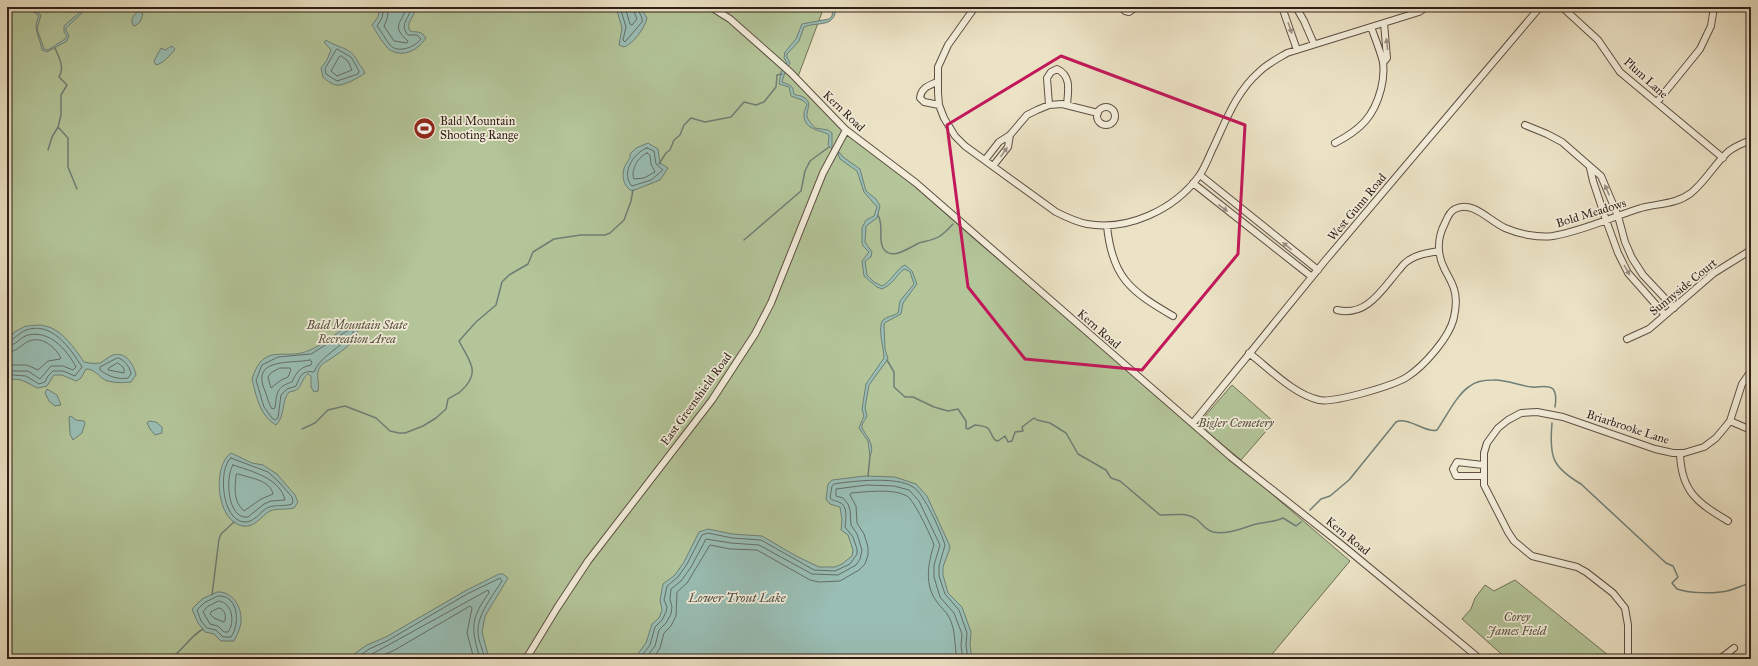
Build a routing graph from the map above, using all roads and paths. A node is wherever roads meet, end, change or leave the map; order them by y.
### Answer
1 (711, 7) edge
2 (975, 7) edge
3 (1121, 7) edge
4 (1136, 7) edge
5 (1282, 7) edge
6 (1296, 7) edge
7 (1426, 7) edge
8 (1540, 7) edge
9 (1562, 7) edge
10 (1714, 7) edge
11 (1384, 23) junction
12 (1371, 27) junction
13 (1314, 44) junction
14 (1297, 50) junction
15 (1383, 63) junction
16 (937, 82) junction
17 (1657, 102) junction
18 (939, 105) junction
19 (1049, 105) junction
20 (1067, 105) junction
21 (1098, 113) dead end
22 (1525, 125) dead end
23 (846, 130) junction
24 (1010, 135) junction
25 (1751, 140) edge
26 (1335, 143) dead end
27 (1723, 158) junction
28 (985, 160) junction
29 (993, 166) junction
30 (1590, 168) junction
31 (1200, 175) junction
32 (1193, 183) junction
33 (1618, 216) junction
34 (1255, 220) junction
35 (1606, 220) junction
36 (1106, 226) junction
37 (1249, 228) junction
38 (1627, 247) junction
39 (1751, 250) edge
40 (1439, 251) junction
41 (1618, 251) junction
42 (1318, 270) junction
43 (1643, 275) junction
44 (1312, 277) junction
45 (1635, 281) junction
46 (1674, 308) junction
47 (1336, 310) dead end
48 (1665, 315) junction
49 (1173, 316) dead end
50 (1627, 339) dead end
51 (1249, 353) junction
52 (1751, 371) edge
53 (1730, 421) junction
54 (1193, 423) junction
55 (1751, 430) edge
56 (1680, 454) junction
57 (1483, 464) junction
58 (1484, 476) junction
59 (1728, 521) dead end
60 (1734, 648) dead end
61 (526, 659) edge
62 (1480, 659) edge
63 (1628, 659) edge
64 (1720, 659) edge

1 - 23 street, Kern Road
2 - 16 street
3 - 4 street
5 -> 14 street
6 - 13 street
7 - 11 street
8 - 42 street, West Gunn Road
9 - 17 street, Plum Lane
10 - 17 street
11 - 12 street
15 -> 11 street
12 - 13 street
12 - 15 street
13 - 14 street
14 - 31 street
15 - 26 street
16 - 18 street
16 - 18 street
17 - 27 street, Plum Lane
18 - 28 street
19 - 20 street
19 - 20 street
19 - 24 street
20 - 21 street
22 - 30 street
23 - 54 street, Kern Road
23 - 61 street, East Greenshield Road
24 - 28 street
29 -> 24 street
25 - 27 street, Bold Meadows
27 - 33 street, Bold Meadows
28 - 29 street
29 - 36 street
33 -> 30 street
30 - 35 street
31 - 32 street
31 - 34 street
32 - 36 street
32 -> 37 street
33 - 35 street, Bold Meadows
33 - 38 street
34 - 37 street
42 -> 34 street
35 - 40 street, Bold Meadows
35 - 41 street
36 - 49 street
37 - 44 street
38 - 41 street
38 - 43 street
39 - 46 street, Sunnyside Court
40 - 47 street
40 - 51 street, Bold Meadows
41 -> 45 street
42 - 44 street, West Gunn Road
43 - 45 street
43 - 46 street
44 - 51 street, West Gunn Road
45 - 48 street
46 - 48 street, Sunnyside Court
48 - 50 street, Sunnyside Court
51 - 54 street, West Gunn Road
52 - 53 street, Briarbrooke Lane
53 - 55 street
53 - 56 street, Briarbrooke Lane
54 - 62 street, Kern Road
56 - 57 street, Briarbrooke Lane
56 - 59 street
57 - 58 street, Briarbrooke Lane
57 - 58 street
58 - 63 street, Briarbrooke Lane
60 - 64 street

